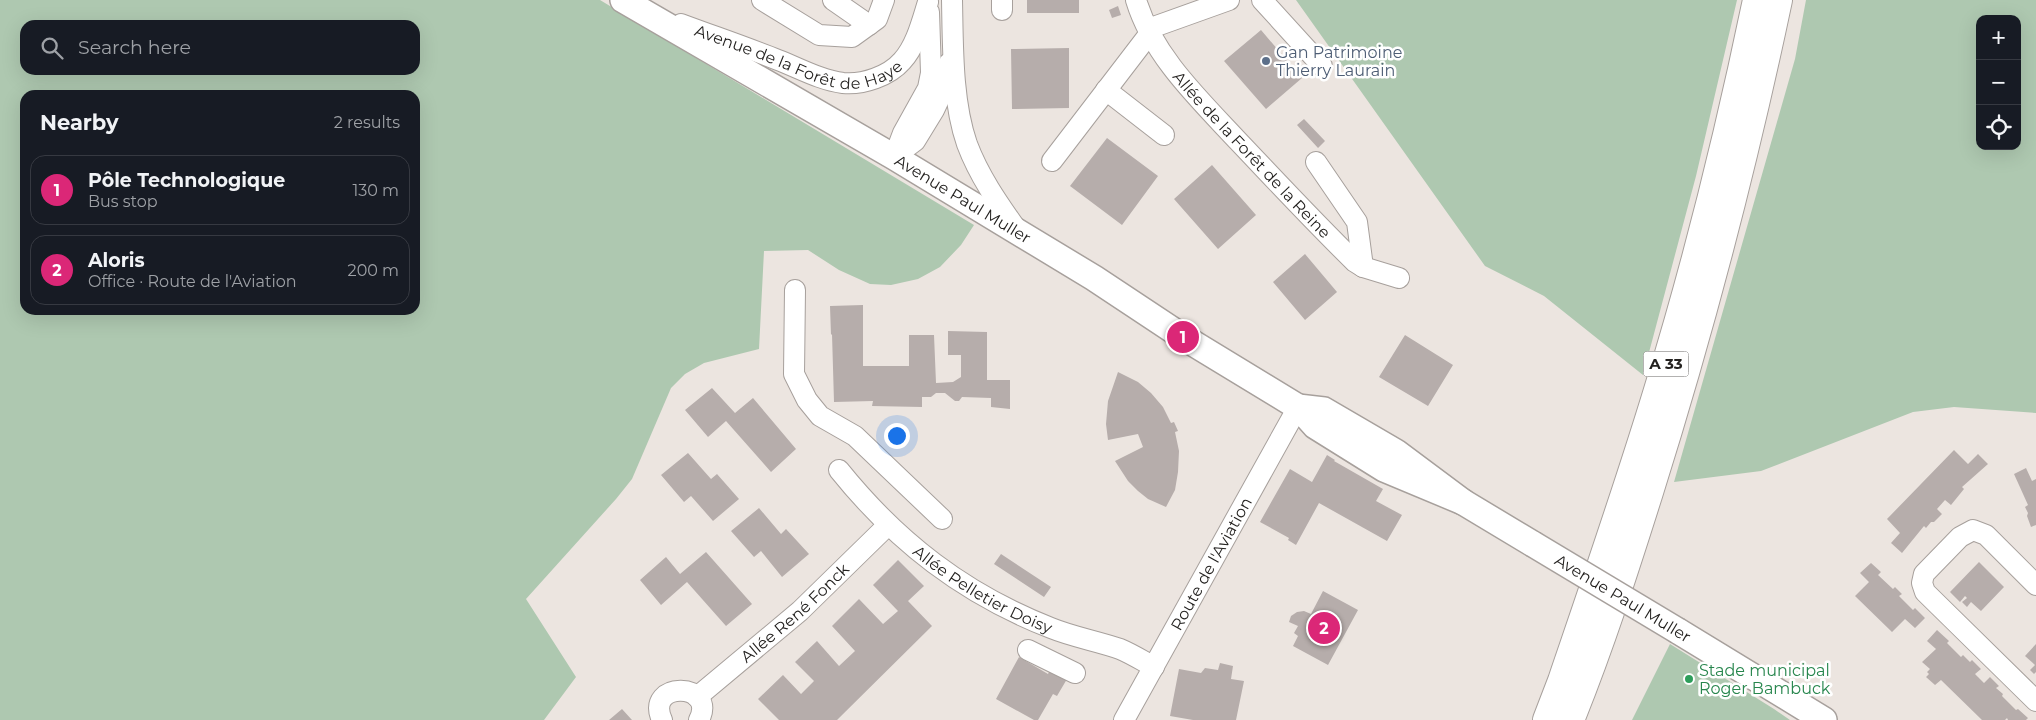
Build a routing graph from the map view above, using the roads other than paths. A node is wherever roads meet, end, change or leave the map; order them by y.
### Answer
1 (762, 0) edge
2 (833, 0) edge
3 (884, 0) edge
4 (952, 0) edge
5 (1136, 0) edge
6 (1229, 0) edge
7 (1262, 0) edge
8 (1758, 0) edge
9 (1778, 0) edge
10 (928, 1) edge
11 (627, 3) edge
12 (869, 25) junction
13 (1149, 31) junction
14 (953, 44) junction
15 (1322, 66) dead end
16 (1106, 90) junction
17 (1164, 135) dead end
18 (894, 157) junction
19 (1052, 161) dead end
20 (1316, 162) dead end
21 (1018, 232) junction
22 (1363, 267) junction
23 (1399, 278) dead end
24 (795, 290) dead end
25 (1298, 407) junction
26 (839, 470) dead end
27 (942, 518) dead end
28 (888, 525) junction
29 (2036, 585) edge
30 (1051, 628) junction
31 (1154, 667) junction
32 (1075, 674) dead end
33 (1783, 696) junction
34 (697, 697) junction
35 (2036, 701) edge
36 (662, 720) edge
37 (700, 720) edge
38 (1124, 720) edge
39 (1547, 720) edge
40 (1570, 720) edge
41 (1812, 720) edge
42 (1824, 720) edge

1 - 12 street
2 - 12 street
3 - 12 street
4 - 14 street
5 - 13 street, Allée de la Forêt de la Reine
6 - 13 street
7 - 15 street
8 - 39 highway, A 33
9 - 40 highway, A 33
10 - 11 street, Avenue de la Forêt de Haye
10 - 18 street, Avenue de la Forêt de Haye
11 - 18 main road, Avenue Paul Muller
13 - 16 street
13 - 22 street, Allée de la Forêt de la Reine
14 - 18 street
14 - 21 street
16 - 17 street
16 - 19 street
18 - 21 main road, Avenue Paul Muller
20 - 22 street
21 - 25 main road, Avenue Paul Muller
22 - 23 street, Allée de la Forêt de la Reine
24 - 27 street
25 - 31 street, Route de l'Aviation
25 - 33 main road, Avenue Paul Muller, bridge
26 - 28 street, Allée Pelletier Doisy
28 - 30 street, Allée Pelletier Doisy
28 - 34 street, Allée René Fonck
29 - 35 street
30 - 31 street, Allée Pelletier Doisy
30 - 32 street
31 - 38 street, Route de l'Aviation
33 - 41 main road, Avenue Paul Muller
33 - 42 main road, Avenue Paul Muller
34 - 36 street
34 - 37 street

